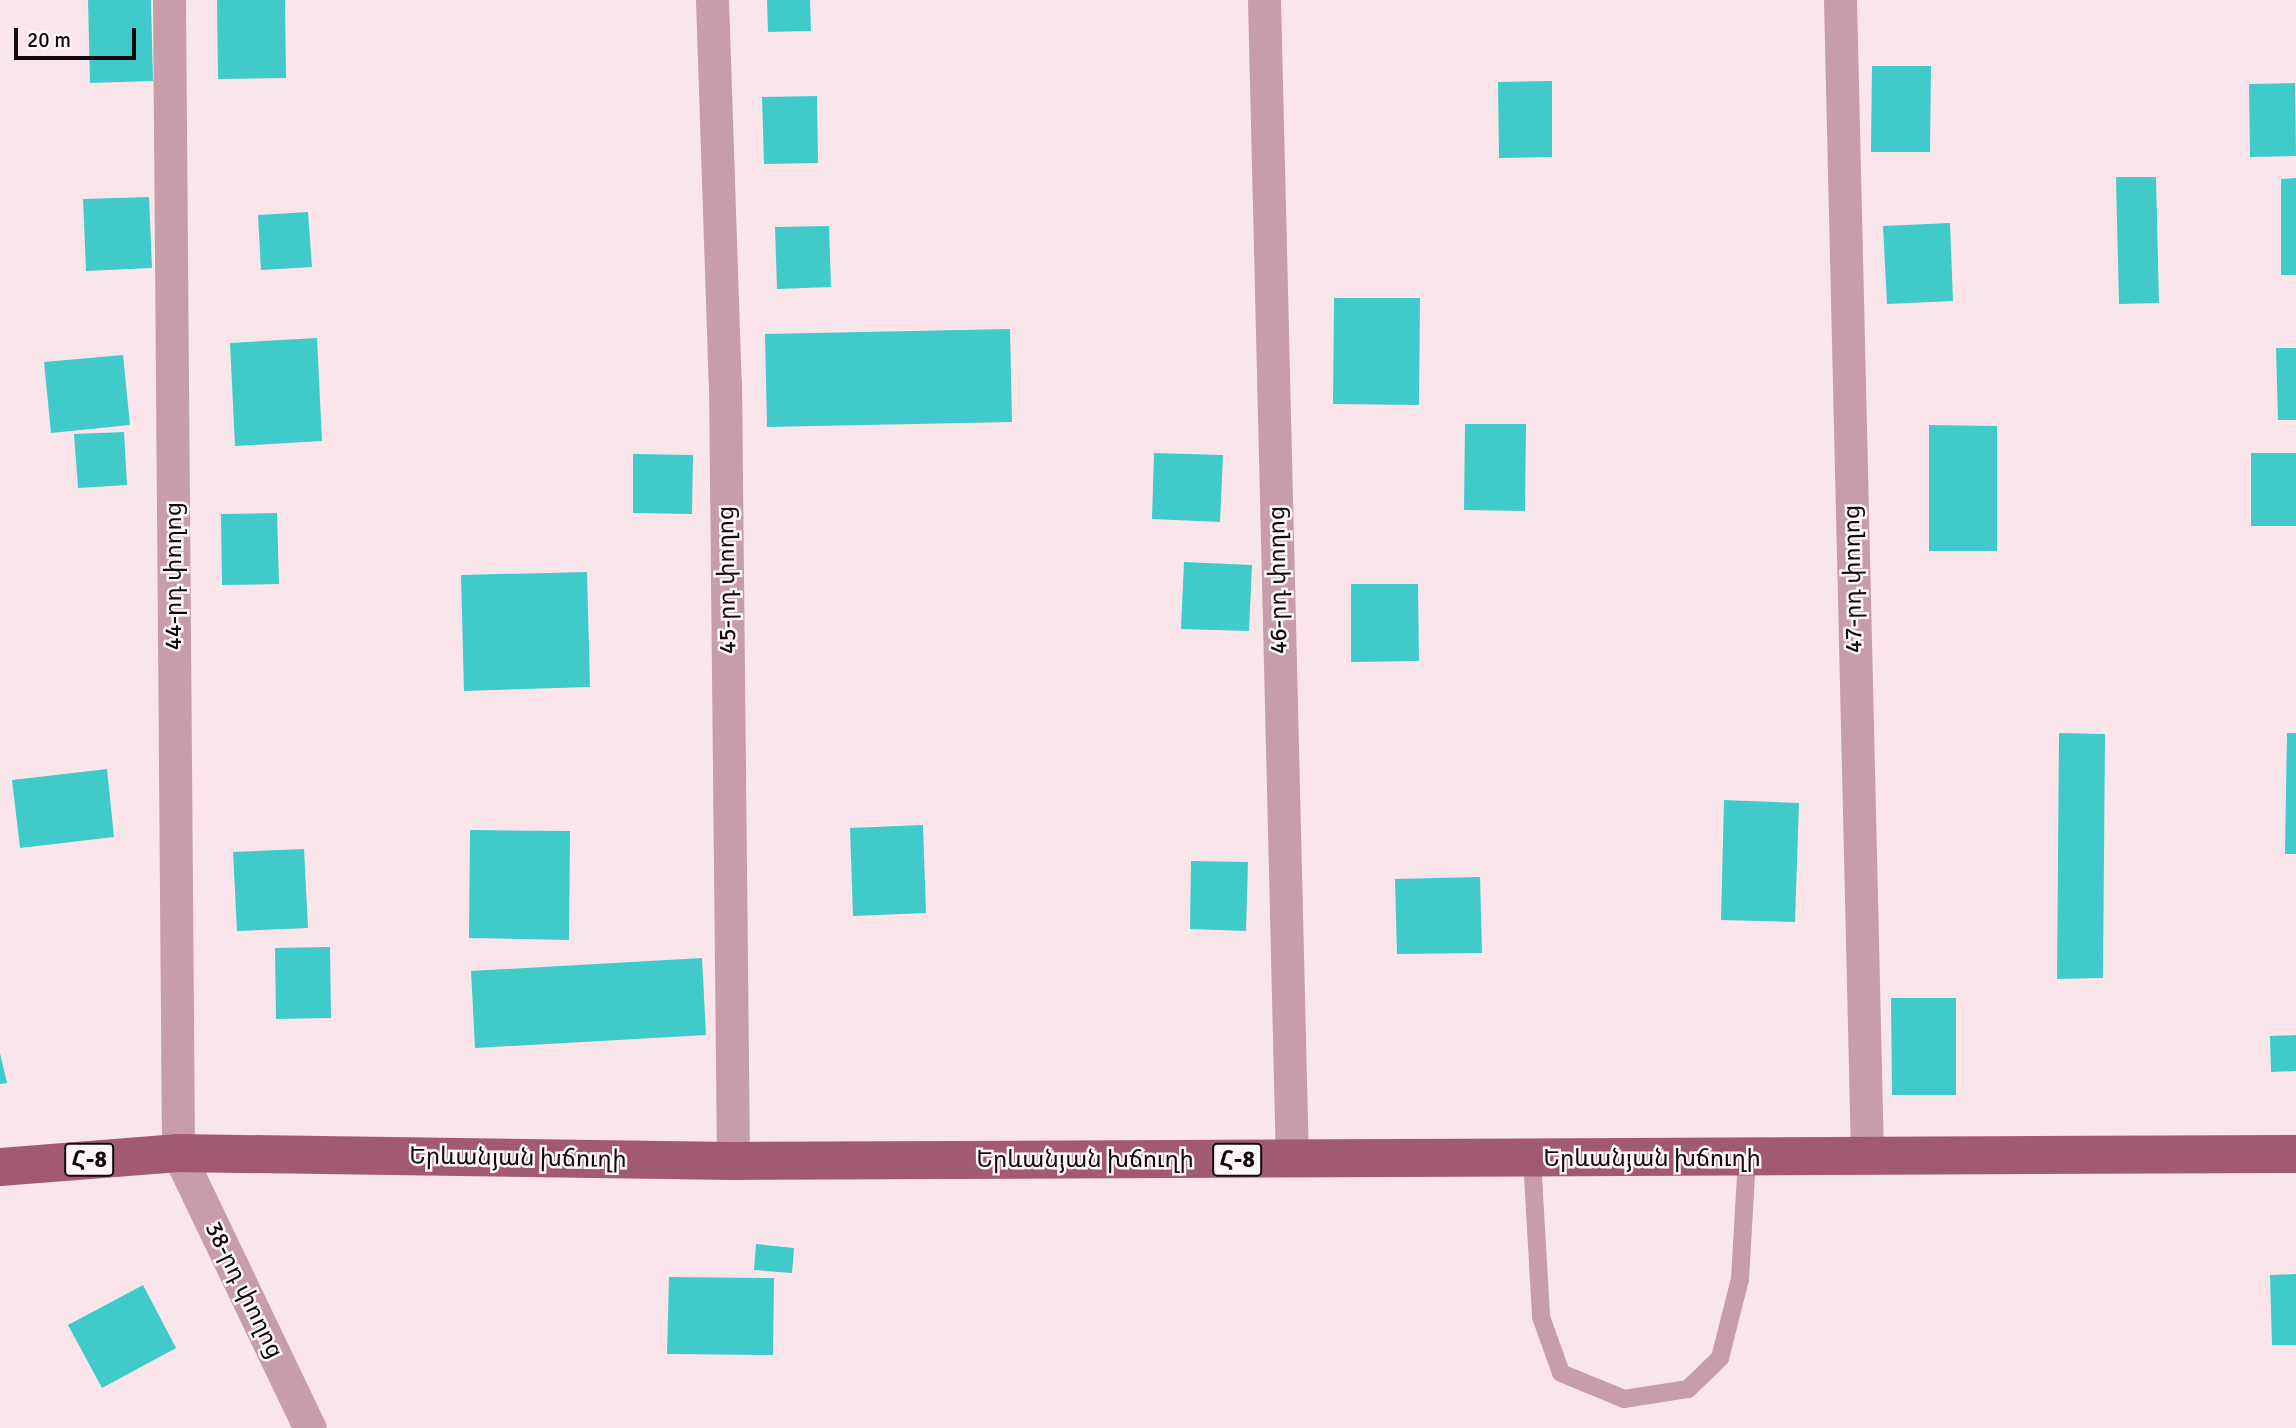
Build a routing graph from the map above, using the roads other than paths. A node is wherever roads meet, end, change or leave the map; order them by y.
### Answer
1 (170, 0) edge
2 (712, 0) edge
3 (1264, 0) edge
4 (1840, 0) edge
5 (178, 1153) junction
6 (2296, 1154) edge
7 (1867, 1157) junction
8 (1746, 1158) junction
9 (1532, 1159) junction
10 (1292, 1160) junction
11 (733, 1161) junction
12 (0, 1167) edge
13 (310, 1428) edge

1 - 5 street, 44-րդ փողոց
2 - 11 street, 45-րդ փողոց
3 - 10 street, 46-րդ փողոց
4 - 7 street, 47-րդ փողոց
5 - 11 main road, Երևանյան խճուղի / Հ-8
5 - 12 main road, Երևանյան խճուղի / Հ-8
5 - 13 street, 38-րդ փողոց
6 - 7 main road, Երևանյան խճուղի / Հ-8
7 - 8 main road, Երևանյան խճուղի / Հ-8
8 - 9 main road, Երևանյան խճուղի / Հ-8
8 - 9 lane
9 - 10 main road, Երևանյան խճուղի / Հ-8
10 - 11 main road, Երևանյան խճուղի / Հ-8

